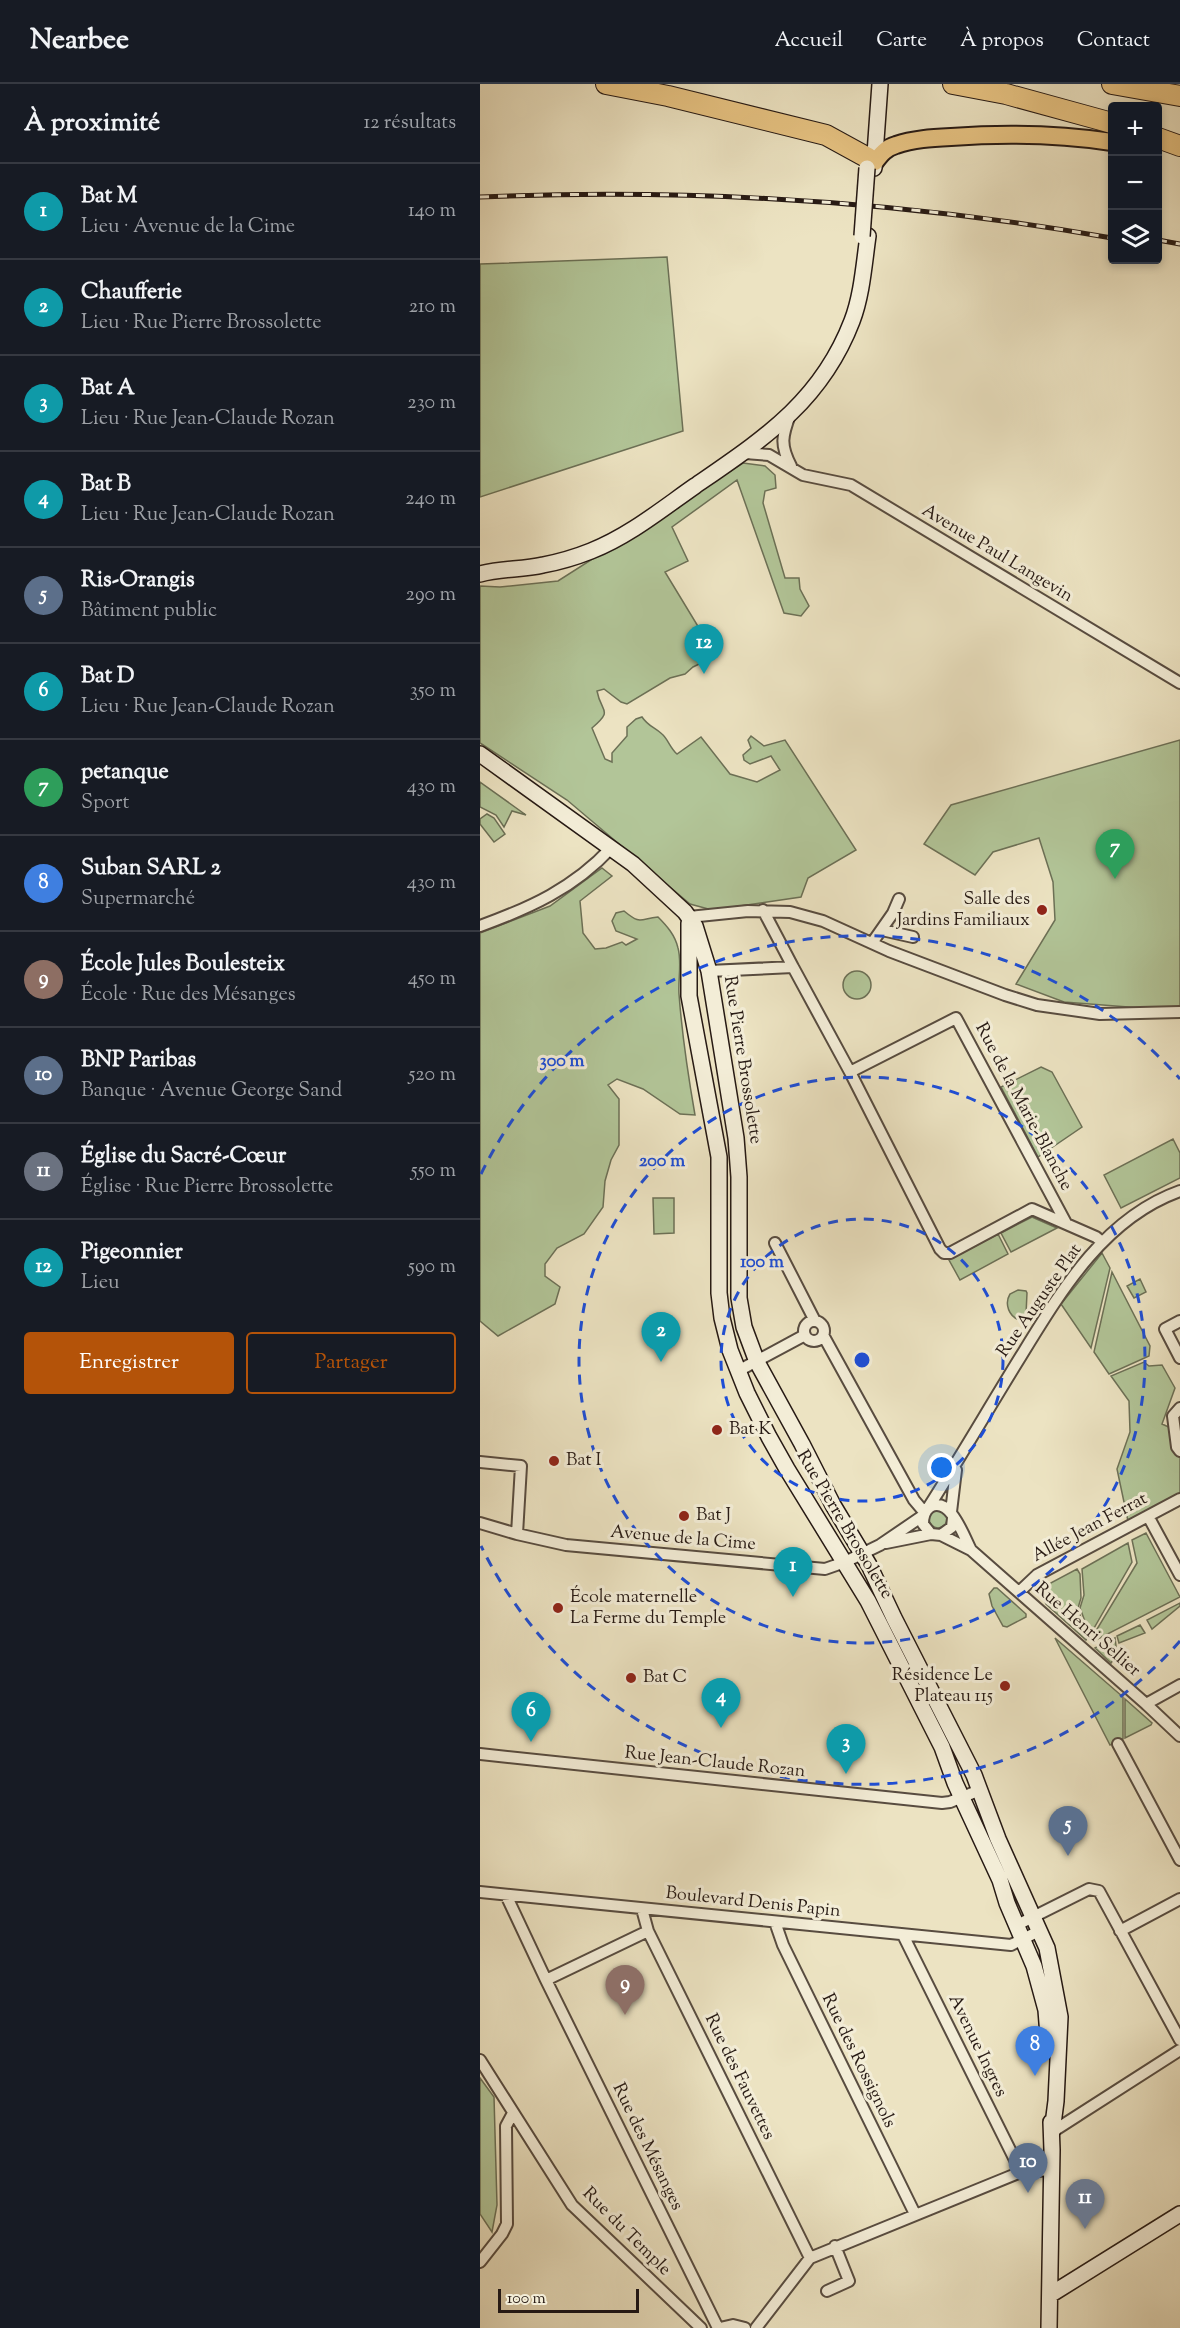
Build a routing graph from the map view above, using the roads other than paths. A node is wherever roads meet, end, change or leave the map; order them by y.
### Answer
1 (606, 84) edge
2 (875, 84) edge
3 (880, 84) edge
4 (953, 84) edge
5 (1112, 84) edge
6 (1180, 96) edge
7 (876, 101) junction
8 (1108, 122) edge
9 (1162, 139) edge
10 (1108, 140) edge
11 (1180, 146) edge
12 (1162, 149) edge
13 (1180, 153) edge
14 (871, 164) junction
15 (865, 236) junction
16 (790, 414) junction
17 (745, 453) junction
18 (792, 468) junction
19 (480, 567) edge
20 (480, 574) edge
21 (1180, 683) edge
22 (480, 754) edge
23 (611, 848) junction
24 (900, 899) dead end
25 (763, 910) junction
26 (689, 917) junction
27 (480, 926) edge
28 (882, 930) junction
29 (913, 937) dead end
30 (872, 944) junction
31 (793, 967) junction
32 (709, 971) junction
33 (1180, 1012) edge
34 (850, 1072) junction
35 (1180, 1191) edge
36 (1066, 1223) junction
37 (1102, 1242) junction
38 (775, 1243) dead end
39 (815, 1321) junction
40 (1180, 1321) edge
41 (805, 1335) junction
42 (823, 1335) junction
43 (1180, 1358) edge
44 (757, 1362) junction
45 (738, 1371) junction
46 (1180, 1408) edge
47 (1180, 1451) edge
48 (958, 1461) junction
49 (480, 1462) edge
50 (1180, 1498) edge
51 (926, 1512) junction
52 (952, 1515) junction
53 (1148, 1516) junction
54 (480, 1523) edge
55 (517, 1534) junction
56 (936, 1535) junction
57 (880, 1545) junction
58 (971, 1550) junction
59 (863, 1552) junction
60 (845, 1562) junction
61 (1180, 1575) edge
62 (1019, 1592) junction
63 (1180, 1685) edge
64 (1146, 1704) junction
65 (1180, 1736) edge
66 (1118, 1744) dead end
67 (480, 1754) edge
68 (980, 1790) junction
69 (962, 1797) junction
70 (1180, 1860) edge
71 (480, 1892) edge
72 (506, 1894) junction
73 (1180, 1899) edge
74 (642, 1909) junction
75 (775, 1922) junction
76 (1036, 1924) junction
77 (648, 1931) junction
78 (1120, 1931) junction
79 (1020, 1932) junction
80 (903, 1935) junction
81 (546, 1980) junction
82 (1180, 2038) edge
83 (1180, 2050) edge
84 (480, 2060) edge
85 (513, 2113) junction
86 (1052, 2132) junction
87 (1052, 2170) junction
88 (1021, 2172) junction
89 (915, 2214) junction
90 (1180, 2214) edge
91 (835, 2246) junction
92 (810, 2258) junction
93 (480, 2262) edge
94 (827, 2291) dead end
95 (1050, 2295) junction
96 (701, 2328) edge
97 (719, 2328) edge
98 (745, 2328) edge
99 (756, 2328) edge
100 (1049, 2328) edge

1 - 14 highway
2 - 7 main road
3 - 7 main road
4 - 8 highway
5 - 6 highway
7 - 14 main road
9 - 11 highway
10 - 14 main road
12 - 13 main road
14 - 15 main road, bridge
15 - 16 main road
15 - 19 main road
16 - 17 main road
16 - 18 street
17 - 18 street, Avenue Paul Langevin
17 - 20 main road
18 - 21 street, Avenue Paul Langevin
22 - 23 main road, Rue Pierre Brossolette
23 - 26 main road, Rue Pierre Brossolette
23 - 27 street
24 - 28 street
25 - 26 street
25 - 30 street
25 - 31 street, Rue de la Marie-Blanche
26 - 32 main road, Rue Pierre Brossolette
26 - 45 main road, Rue Pierre Brossolette
28 - 29 street
28 - 30 street
30 - 33 street
31 - 32 street
31 - 34 street, Rue de la Marie-Blanche
32 - 44 main road, Rue Pierre Brossolette
34 - 36 street, Rue de la Marie-Blanche
34 - 36 street, Rue de la Marie-Blanche
35 - 37 street, Rue Auguste Plat
36 - 37 street, Rue de la Marie-Blanche
37 - 48 street, Rue Auguste Plat
38 - 39 street
39 - 41 street
39 - 42 street
40 - 43 street
41 - 42 street
41 - 44 street
42 - 51 street
44 - 45 street
44 - 59 main road, Rue Pierre Brossolette
45 - 60 main road, Rue Pierre Brossolette
46 - 47 street
48 - 51 street, Rue Auguste Plat
48 - 52 street, Rue Auguste Plat
49 - 55 street
50 - 53 street, Allée Jean Ferrat
51 - 52 street
51 - 56 street
51 - 57 street
52 - 56 street
52 - 58 street
53 - 61 street
53 - 62 street, Allée Jean Ferrat
54 - 55 street, Avenue de la Cime
55 - 60 street, Avenue de la Cime
56 - 57 street
56 - 58 street
57 - 59 street, Avenue de la Cime
58 - 62 street, Rue Henri Sellier
59 - 60 street, Avenue de la Cime
59 - 68 main road, Rue Pierre Brossolette
60 - 69 main road, Rue Pierre Brossolette
62 - 64 street, Rue Henri Sellier
63 - 64 street
64 - 65 street, Rue Henri Sellier
66 - 70 street
67 - 69 street, Rue Jean-Claude Rozan
68 - 69 street, Rue Jean-Claude Rozan
68 - 76 main road, Rue Pierre Brossolette
69 - 79 main road, Rue Pierre Brossolette
71 - 72 street, Boulevard Denis Papin
72 - 74 street, Boulevard Denis Papin
72 - 81 street, Rue des Mésanges
73 - 78 street
74 - 75 street, Boulevard Denis Papin
74 - 77 street, Rue des Fauvettes
75 - 80 street, Boulevard Denis Papin
75 - 89 street, Rue des Rossignols
76 - 78 street, Boulevard Denis Papin
76 - 79 street, Boulevard Denis Papin
76 - 86 main road, Rue Pierre Brossolette
77 - 81 street
77 - 92 street, Rue des Fauvettes
78 - 82 street, Boulevard Denis Papin
79 - 80 street, Boulevard Denis Papin
79 - 86 main road, Rue Pierre Brossolette
80 - 88 street, Avenue Ingres
81 - 97 street, Rue des Mésanges
83 - 86 street
84 - 85 street, Rue du Temple
85 - 93 street
85 - 96 street, Rue du Temple
86 - 87 main road, Rue Pierre Brossolette
87 - 88 street
87 - 95 main road, Rue Pierre Brossolette
88 - 89 street
89 - 91 street
90 - 95 main road
91 - 92 street
91 - 94 street
92 - 99 street
95 - 100 main road, Rue Pierre Brossolette
97 - 98 street

